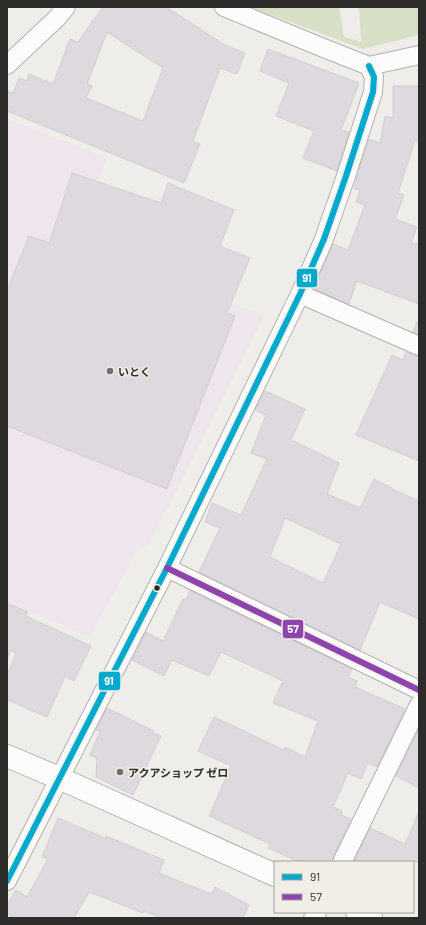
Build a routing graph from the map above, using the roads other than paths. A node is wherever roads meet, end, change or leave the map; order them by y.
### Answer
1 (66, 7) edge
2 (224, 7) edge
3 (419, 55) edge
4 (7, 65) edge
5 (369, 66) junction
6 (300, 294) junction
7 (419, 346) edge
8 (167, 568) junction
9 (419, 690) edge
10 (419, 705) edge
11 (7, 756) edge
12 (59, 778) junction
13 (342, 861) edge
14 (274, 875) edge
15 (7, 881) edge
16 (359, 913) edge
17 (371, 918) edge

1 - 4 street
2 - 5 street
3 - 5 street
5 - 6 street
6 - 7 street
6 - 8 street
8 - 9 street
8 - 12 street
10 - 13 street
11 - 12 street
12 - 14 street
12 - 15 street
16 - 17 street

